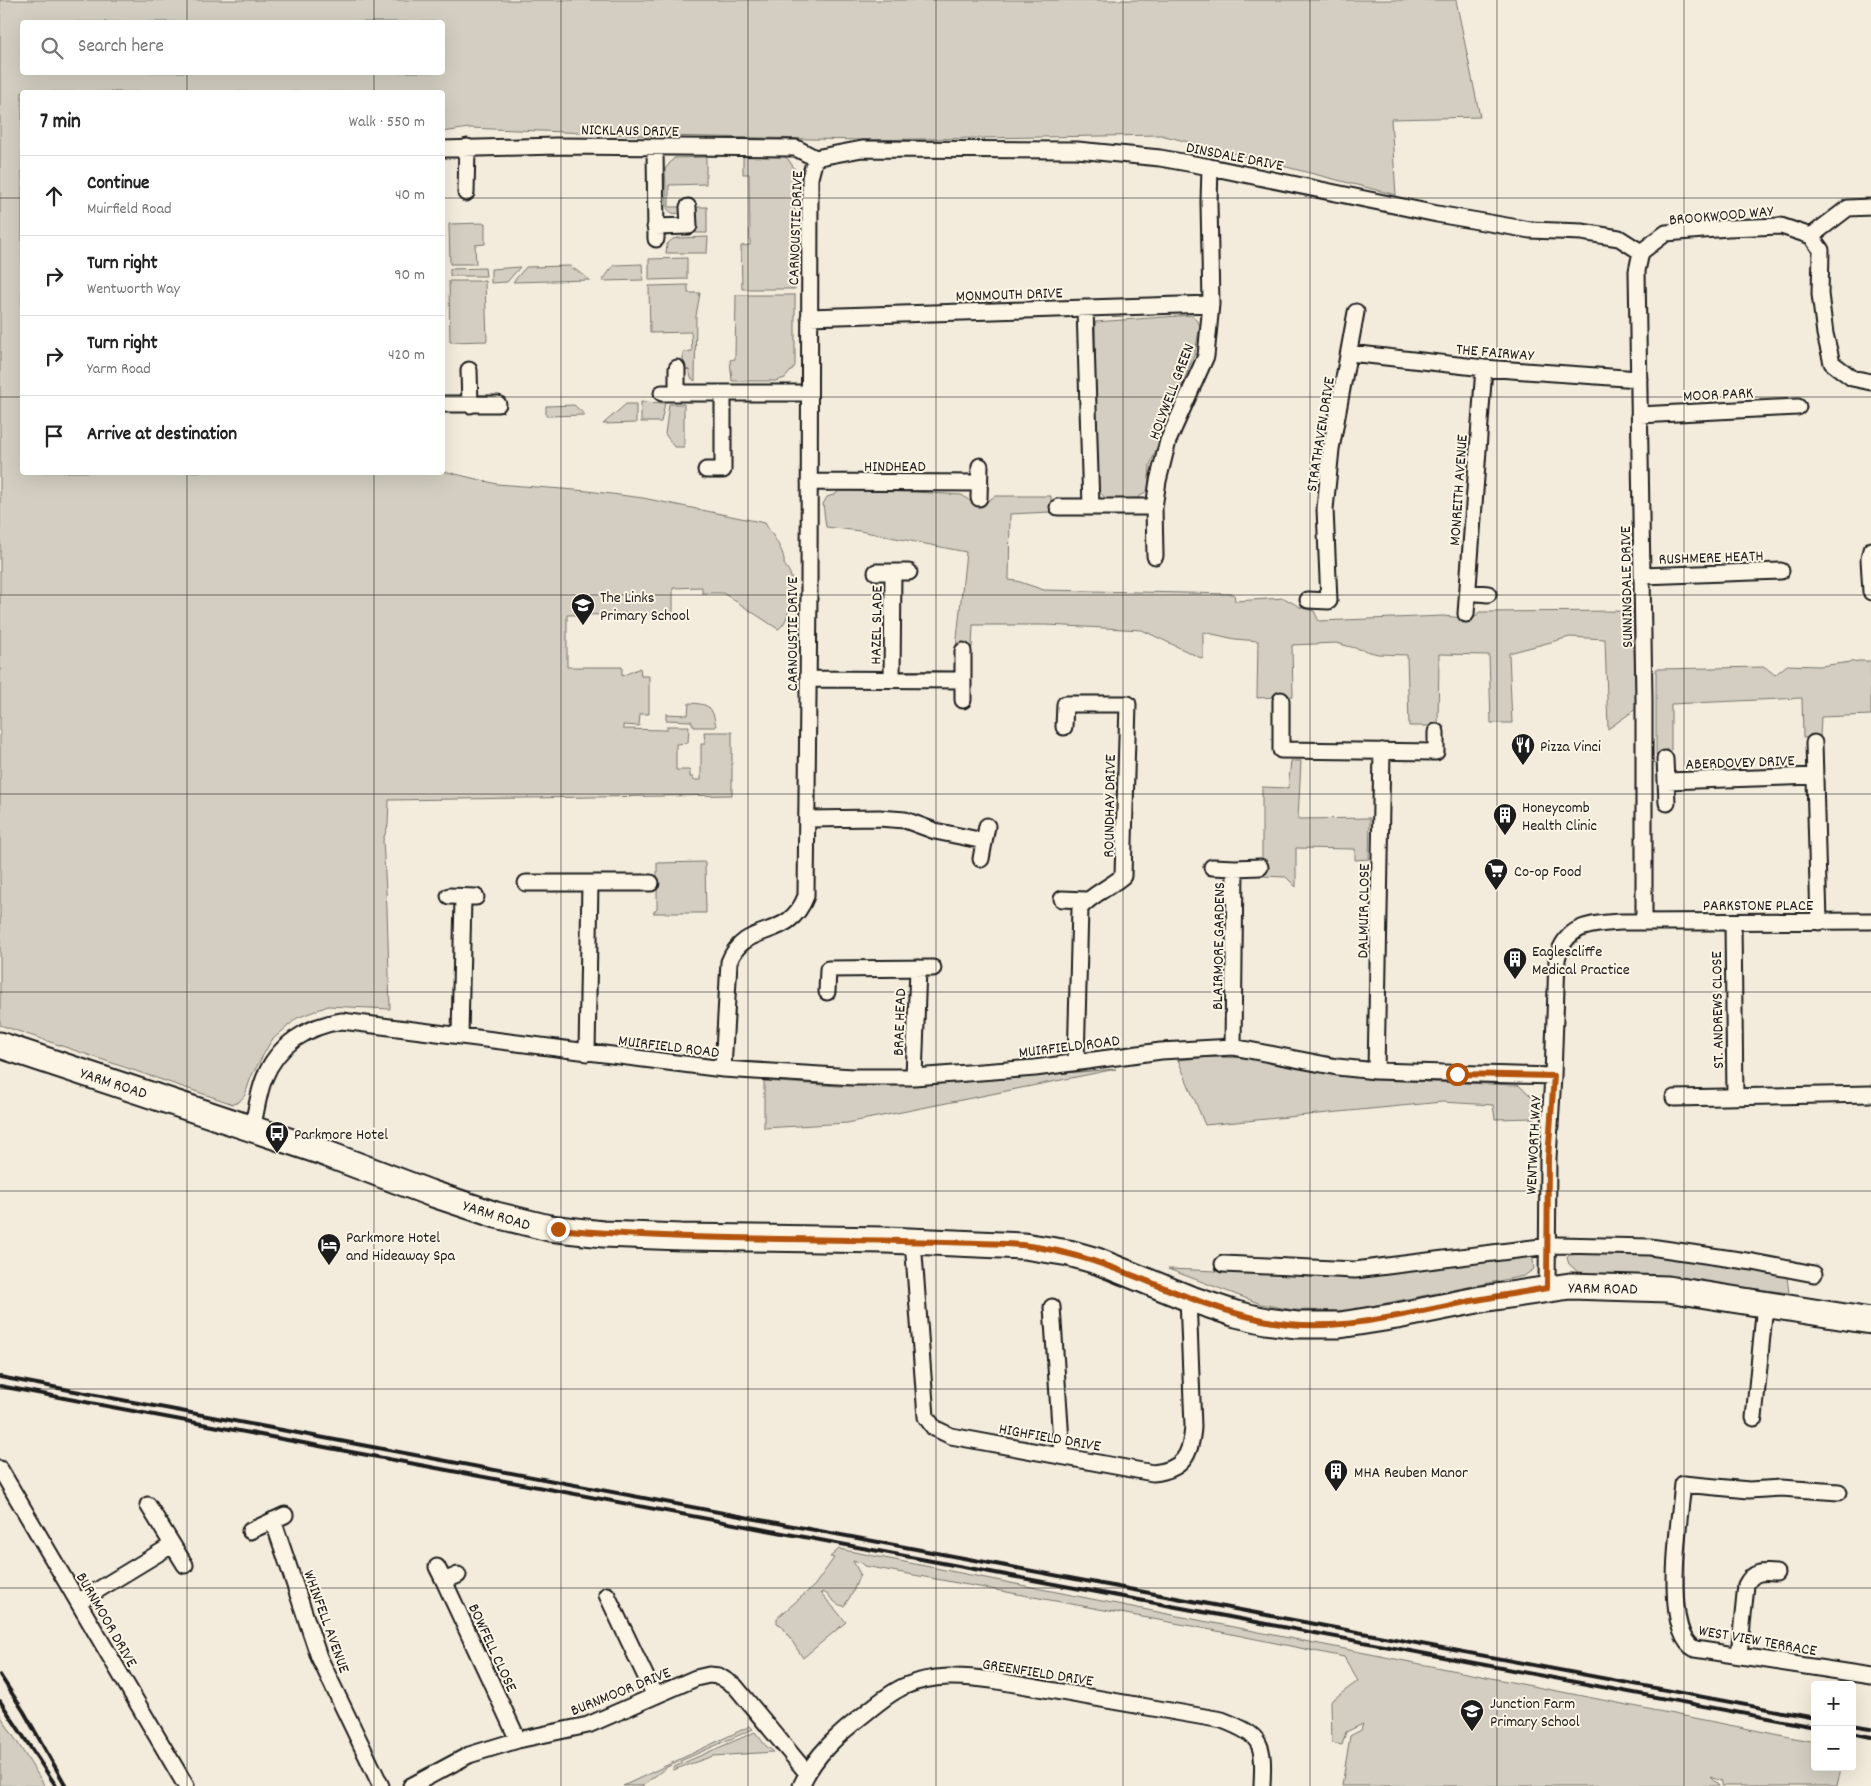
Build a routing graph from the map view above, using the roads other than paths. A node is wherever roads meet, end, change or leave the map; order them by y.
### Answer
1 (466, 147) junction
2 (655, 147) junction
3 (445, 149) edge
4 (815, 158) junction
5 (1210, 167) junction
6 (466, 193) dead end
7 (688, 207) dead end
8 (1871, 207) edge
9 (1811, 236) junction
10 (1641, 252) junction
11 (1211, 304) junction
12 (1085, 308) junction
13 (1356, 312) dead end
14 (809, 317) junction
15 (1350, 353) junction
16 (677, 368) dead end
17 (1484, 368) junction
18 (469, 370) dead end
19 (1639, 379) junction
20 (1871, 382) edge
21 (723, 393) junction
22 (808, 393) junction
23 (445, 404) edge
24 (498, 404) dead end
25 (470, 405) junction
26 (1798, 407) dead end
27 (1639, 415) junction
28 (980, 466) dead end
29 (706, 470) dead end
30 (810, 482) junction
31 (980, 483) junction
32 (979, 498) dead end
33 (1058, 507) dead end
34 (1091, 507) junction
35 (1154, 507) junction
36 (1871, 550) edge
37 (1155, 556) dead end
38 (1781, 571) dead end
39 (876, 572) dead end
40 (893, 572) junction
41 (909, 572) dead end
42 (1642, 576) junction
43 (1468, 592) junction
44 (1871, 592) edge
45 (1488, 594) dead end
46 (1308, 600) dead end
47 (1466, 614) dead end
48 (963, 651) dead end
49 (809, 679) junction
50 (892, 679) junction
51 (963, 680) junction
52 (963, 700) dead end
53 (1281, 700) dead end
54 (1064, 727) dead end
55 (1436, 732) dead end
56 (1814, 743) dead end
57 (1382, 751) junction
58 (1665, 759) dead end
59 (1815, 776) junction
60 (1666, 781) junction
61 (1667, 803) dead end
62 (807, 819) junction
63 (987, 826) dead end
64 (984, 842) junction
65 (981, 859) dead end
66 (1260, 867) dead end
67 (1212, 868) dead end
68 (1235, 868) junction
69 (526, 883) dead end
70 (590, 883) junction
71 (651, 883) dead end
72 (463, 897) dead end
73 (1062, 899) dead end
74 (1086, 900) junction
75 (1871, 921) edge
76 (1644, 922) junction
77 (1819, 922) junction
78 (1733, 923) junction
79 (827, 992) dead end
80 (460, 1036) junction
81 (0, 1045) edge
82 (1233, 1048) junction
83 (587, 1053) junction
84 (1076, 1062) junction
85 (723, 1069) junction
86 (1376, 1072) junction
87 (1554, 1076) junction
88 (914, 1077) junction
89 (1871, 1094) edge
90 (1735, 1097) junction
91 (1674, 1098) dead end
92 (252, 1129) junction
93 (913, 1241) junction
94 (1546, 1245) junction
95 (1223, 1264) dead end
96 (1814, 1274) dead end
97 (1547, 1288) junction
98 (1188, 1298) junction
99 (1765, 1304) junction
100 (1052, 1307) dead end
101 (1871, 1321) edge
102 (1754, 1418) dead end
103 (1062, 1456) junction
104 (0, 1469) edge
105 (1839, 1492) dead end
106 (148, 1506) dead end
107 (250, 1531) dead end
108 (172, 1545) junction
109 (185, 1565) dead end
110 (437, 1567) dead end
111 (1776, 1573) dead end
112 (607, 1595) dead end
113 (78, 1602) junction
114 (1739, 1655) junction
115 (1871, 1676) edge
116 (655, 1696) junction
117 (518, 1740) junction
118 (804, 1779) edge
119 (186, 1786) edge
120 (381, 1786) edge
121 (411, 1786) edge
122 (1262, 1786) edge

1 - 2 street, NICKLAUS DRIVE
1 - 3 street, NICKLAUS DRIVE
1 - 6 street
2 - 4 street, NICKLAUS DRIVE
2 - 7 street
4 - 5 street, DINSDALE DRIVE
4 - 14 street, CARNOUSTIE DRIVE
5 - 10 street, DINSDALE DRIVE
5 - 11 street, HOLYWELL GREEN
8 - 9 street
9 - 10 street, BROOKWOOD WAY
9 - 20 street
10 - 19 street, SUNNINGDALE DRIVE
11 - 12 street, MONMOUTH DRIVE
11 - 35 street, HOLYWELL GREEN
12 - 14 street, MONMOUTH DRIVE
12 - 34 street
13 - 15 street, STRATHAVEN DRIVE
14 - 22 street, CARNOUSTIE DRIVE
15 - 17 street, THE FAIRWAY
15 - 46 street, STRATHAVEN DRIVE
16 - 21 street
17 - 19 street, THE FAIRWAY
17 - 43 street, MONREITH AVENUE
18 - 25 street
19 - 27 street, SUNNINGDALE DRIVE
21 - 22 street
21 - 29 street
22 - 30 street, CARNOUSTIE DRIVE
23 - 25 street
24 - 25 street
26 - 27 street, MOOR PARK
27 - 42 street, SUNNINGDALE DRIVE
28 - 31 street
30 - 31 street, HINDHEAD
30 - 49 street, CARNOUSTIE DRIVE
31 - 32 street
33 - 34 street
34 - 35 street
35 - 37 street, HOLYWELL GREEN
36 - 44 street
38 - 42 street, RUSHMERE HEATH
39 - 40 street, HAZEL SLADE
40 - 41 street, HAZEL SLADE
40 - 50 street, HAZEL SLADE
42 - 76 street, SUNNINGDALE DRIVE
43 - 45 street
43 - 47 street, MONREITH AVENUE
48 - 51 street
49 - 50 street, HAZEL SLADE
49 - 62 street, CARNOUSTIE DRIVE
50 - 51 street, HAZEL SLADE
51 - 52 street
53 - 57 street
54 - 74 street, ROUNDHAY DRIVE
55 - 57 street
56 - 59 street, ABERDOVEY DRIVE
57 - 86 street, DALMUIR CLOSE
58 - 60 street, ABERDOVEY DRIVE
59 - 60 street, ABERDOVEY DRIVE
59 - 77 street, ABERDOVEY DRIVE
60 - 61 street, ABERDOVEY DRIVE
62 - 64 street
62 - 85 street, CARNOUSTIE DRIVE
63 - 64 street
64 - 65 street
66 - 68 street
67 - 68 street, BLAIRMORE GARDENS
68 - 82 street, BLAIRMORE GARDENS
69 - 70 street
70 - 71 street
70 - 83 street
72 - 80 street
73 - 74 street
74 - 84 street
75 - 77 street, PARKSTONE PLACE
76 - 78 street, PARKSTONE PLACE
76 - 87 street, WENTWORTH WAY
77 - 78 street, PARKSTONE PLACE
78 - 90 street, ST. ANDREWS CLOSE
79 - 88 street, BRAE HEAD
80 - 83 street, MUIRFIELD ROAD
80 - 92 street, MUIRFIELD ROAD
81 - 92 main road, YARM ROAD
82 - 84 street, MUIRFIELD ROAD
82 - 86 street, MUIRFIELD ROAD
83 - 85 street, MUIRFIELD ROAD
84 - 88 street, MUIRFIELD ROAD
85 - 88 street, MUIRFIELD ROAD
86 - 87 street, MUIRFIELD ROAD
87 - 94 street, WENTWORTH WAY
89 - 90 street
90 - 91 street
92 - 93 main road, YARM ROAD
93 - 98 main road, YARM ROAD
93 - 103 street, HIGHFIELD DRIVE
94 - 95 street
94 - 96 street
94 - 97 street, WENTWORTH WAY
97 - 98 main road, YARM ROAD
97 - 99 main road, YARM ROAD
98 - 103 street, HIGHFIELD DRIVE
99 - 101 main road, YARM ROAD
99 - 102 street
100 - 103 street
104 - 113 street, BURNMOOR DRIVE
105 - 114 street, WEST VIEW TERRACE
106 - 108 street
107 - 120 street, WHINFELL AVENUE
108 - 109 street
108 - 113 street
110 - 117 street, BOWFELL CLOSE
111 - 114 street
112 - 116 street
113 - 119 street, BURNMOOR DRIVE
114 - 115 street, WEST VIEW TERRACE
116 - 117 street, BURNMOOR DRIVE
116 - 118 street, BURNMOOR DRIVE
117 - 121 street, BURNMOOR DRIVE
118 - 122 street, GREENFIELD DRIVE

